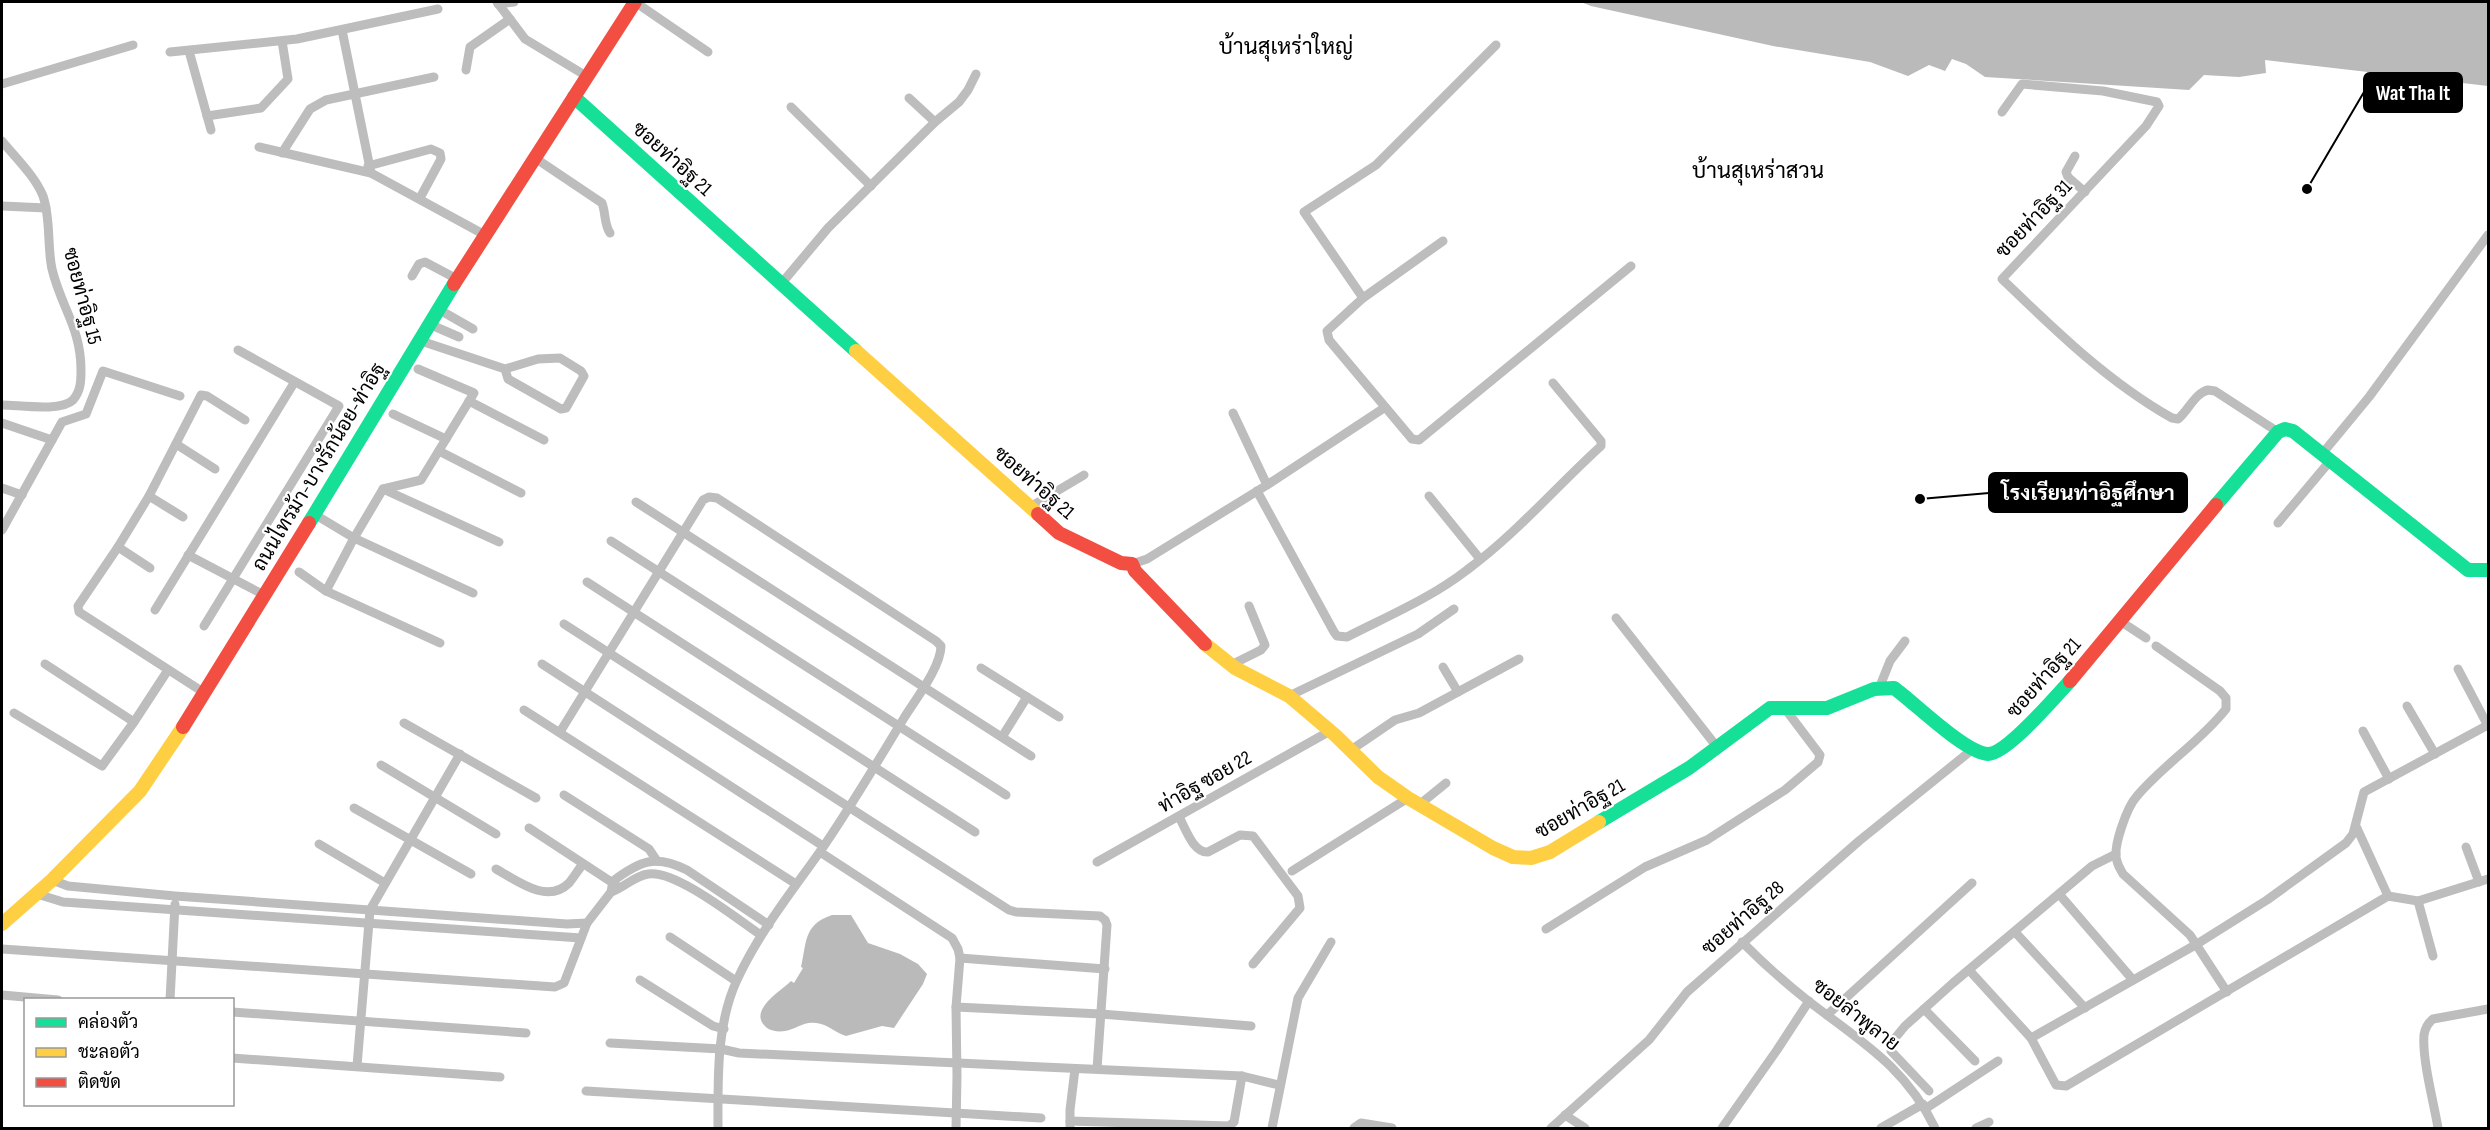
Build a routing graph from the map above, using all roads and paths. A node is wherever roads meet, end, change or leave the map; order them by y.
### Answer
1 (514, 2) edge
2 (635, 2) edge
3 (498, 3) edge
4 (438, 9) dead end
5 (510, 19) junction
6 (342, 30) junction
7 (282, 41) junction
8 (133, 45) dead end
9 (1496, 45) dead end
10 (189, 51) junction
11 (170, 52) dead end
12 (708, 52) dead end
13 (466, 70) dead end
14 (975, 74) dead end
15 (434, 77) dead end
16 (588, 77) junction
17 (2, 84) edge
18 (353, 95) junction
19 (574, 97) junction
20 (909, 98) dead end
21 (791, 107) dead end
22 (2002, 112) dead end
23 (207, 116) junction
24 (934, 123) junction
25 (211, 130) dead end
26 (2, 141) edge
27 (259, 147) dead end
28 (282, 153) junction
29 (2074, 156) dead end
30 (535, 158) junction
31 (369, 170) junction
32 (871, 186) junction
33 (2085, 192) junction
34 (420, 198) junction
35 (2, 206) edge
36 (45, 208) junction
37 (610, 234) dead end
38 (2488, 235) edge
39 (485, 236) junction
40 (1443, 241) dead end
41 (1631, 266) dead end
42 (412, 276) dead end
43 (457, 279) junction
44 (782, 284) junction
45 (1363, 298) junction
46 (438, 309) junction
47 (429, 324) junction
48 (473, 329) dead end
49 (459, 337) dead end
50 (418, 340) junction
51 (238, 351) dead end
52 (418, 369) dead end
53 (505, 369) junction
54 (294, 383) junction
55 (1553, 383) dead end
56 (180, 396) dead end
57 (469, 401) junction
58 (2, 405) edge
59 (1384, 408) junction
60 (1233, 413) dead end
61 (393, 414) dead end
62 (245, 420) dead end
63 (2, 423) edge
64 (2278, 432) junction
65 (446, 439) junction
66 (52, 440) junction
67 (544, 440) dead end
68 (176, 444) junction
69 (439, 451) junction
70 (2326, 458) junction
71 (215, 469) dead end
72 (1084, 475) dead end
73 (1267, 485) junction
74 (2, 488) edge
75 (384, 489) junction
76 (1257, 491) junction
77 (521, 493) dead end
78 (22, 495) junction
79 (149, 496) junction
80 (1429, 496) dead end
81 (636, 502) dead end
82 (1030, 507) junction
83 (314, 514) junction
84 (183, 517) dead end
85 (2278, 523) dead end
86 (2, 531) edge
87 (684, 533) junction
88 (354, 538) junction
89 (611, 541) dead end
90 (499, 542) dead end
91 (118, 547) junction
92 (188, 555) junction
93 (1480, 559) junction
94 (1132, 564) junction
95 (150, 568) dead end
96 (2488, 570) edge
97 (299, 572) dead end
98 (660, 572) junction
99 (233, 579) junction
100 (587, 582) dead end
101 (326, 591) junction
102 (473, 593) dead end
103 (264, 595) junction
104 (1249, 606) dead end
105 (1454, 609) dead end
106 (155, 610) dead end
107 (635, 613) junction
108 (1616, 618) dead end
109 (2120, 621) junction
110 (564, 624) dead end
111 (204, 626) dead end
112 (2146, 638) dead end
113 (1905, 641) dead end
114 (440, 643) dead end
115 (2156, 646) dead end
116 (610, 653) junction
117 (1519, 659) dead end
118 (45, 664) dead end
119 (542, 664) dead end
120 (1231, 664) junction
121 (1443, 667) dead end
122 (981, 668) dead end
123 (2458, 669) dead end
124 (168, 670) junction
125 (1880, 686) junction
126 (924, 687) junction
127 (204, 692) junction
128 (585, 692) junction
129 (1458, 692) junction
130 (1289, 696) junction
131 (1027, 697) junction
132 (2407, 705) dead end
133 (1783, 706) junction
134 (524, 710) dead end
135 (14, 713) dead end
136 (1059, 717) dead end
137 (135, 722) junction
138 (404, 723) dead end
139 (2488, 725) edge
140 (899, 727) junction
141 (1330, 731) junction
142 (2362, 731) dead end
143 (560, 732) junction
144 (1002, 737) junction
145 (1717, 747) junction
146 (1973, 749) junction
147 (1350, 750) junction
148 (460, 754) junction
149 (2435, 754) junction
150 (1031, 756) dead end
151 (381, 765) dead end
152 (874, 767) junction
153 (2389, 779) junction
154 (1446, 783) dead end
155 (564, 795) dead end
156 (1006, 795) dead end
157 (435, 797) junction
158 (536, 798) dead end
159 (1413, 802) junction
160 (849, 807) junction
161 (354, 808) dead end
162 (1179, 818) junction
163 (2356, 826) junction
164 (529, 828) dead end
165 (975, 832) dead end
166 (496, 834) dead end
167 (410, 840) junction
168 (319, 844) dead end
169 (2466, 847) dead end
170 (822, 849) junction
171 (2116, 854) junction
172 (657, 861) junction
173 (1097, 862) dead end
174 (583, 864) junction
175 (496, 869) dead end
176 (1292, 871) dead end
177 (471, 874) dead end
178 (52, 880) junction
179 (2484, 880) edge
180 (613, 881) junction
181 (385, 883) junction
182 (1972, 883) dead end
183 (796, 884) junction
184 (615, 890) junction
185 (37, 894) junction
186 (2059, 894) junction
187 (175, 896) junction
188 (2388, 896) junction
189 (2418, 901) junction
190 (175, 909) junction
191 (370, 910) junction
192 (504, 920) junction
193 (368, 923) junction
194 (587, 923) junction
195 (2, 924) edge
196 (769, 925) junction
197 (1546, 929) dead end
198 (2015, 932) junction
199 (503, 933) junction
200 (762, 935) junction
201 (670, 937) dead end
202 (581, 938) junction
203 (1331, 942) dead end
204 (1742, 942) junction
205 (2197, 944) junction
206 (2, 949) edge
207 (2433, 956) dead end
208 (960, 958) junction
209 (172, 961) junction
210 (1254, 964) dead end
211 (1105, 969) junction
212 (1969, 970) junction
213 (364, 975) junction
214 (640, 981) dead end
215 (736, 981) junction
216 (2133, 981) junction
217 (2228, 992) junction
218 (2, 996) edge
219 (39, 998) edge
220 (170, 998) edge
221 (1809, 1001) junction
222 (956, 1007) junction
223 (2085, 1008) junction
224 (1924, 1009) junction
225 (2488, 1010) edge
226 (234, 1012) edge
227 (1101, 1014) junction
228 (1827, 1016) junction
229 (360, 1021) junction
230 (1251, 1026) dead end
231 (724, 1029) junction
232 (526, 1033) dead end
233 (2031, 1038) junction
234 (610, 1043) dead end
235 (722, 1049) junction
236 (234, 1058) edge
237 (1975, 1060) dead end
238 (1998, 1060) dead end
239 (957, 1064) junction
240 (357, 1066) junction
241 (1075, 1069) junction
242 (1097, 1069) junction
243 (1242, 1076) junction
244 (500, 1077) dead end
245 (1280, 1085) junction
246 (586, 1091) dead end
247 (1929, 1091) dead end
248 (718, 1100) junction
249 (1924, 1107) junction
250 (956, 1113) junction
251 (1566, 1114) junction
252 (1041, 1118) dead end
253 (1989, 1122) dead end
254 (1070, 1125) edge
255 (718, 1128) edge
256 (956, 1128) edge
257 (1272, 1128) edge
258 (1354, 1128) edge
259 (1392, 1128) edge
260 (1551, 1128) edge
261 (1585, 1128) edge
262 (1722, 1128) edge
263 (1881, 1128) edge
264 (1935, 1128) edge
265 (1976, 1128) edge
266 (2438, 1128) edge

1 - 3 street
2 - 12 street
2 - 16 street, ถนนไทรม้า-บางรักน้อย-ท่าอิฐ
3 - 5 street
4 - 6 street
5 - 13 street
5 - 16 street
6 - 7 street
6 - 18 street
7 - 10 street
7 - 23 street
8 - 17 street
9 - 45 street
10 - 11 street
10 - 23 street
14 - 24 street
15 - 18 street
16 - 19 street, ถนนไทรม้า-บางรักน้อย-ท่าอิฐ
18 - 28 street
18 - 31 street
19 - 30 street, ถนนไทรม้า-บางรักน้อย-ท่าอิฐ
19 - 44 street, ซอยท่าอิฐ 21
20 - 24 street
21 - 32 street
22 - 33 street, ซอยท่าอิฐ 31
23 - 25 street
24 - 32 street
26 - 36 street, ซอยท่าอิฐ 15
27 - 28 street
28 - 31 street
29 - 33 street
30 - 37 street
30 - 39 street, ถนนไทรม้า-บางรักน้อย-ท่าอิฐ
31 - 34 street
31 - 34 street
32 - 44 street
33 - 64 street, ซอยท่าอิฐ 31
34 - 39 street
35 - 36 street
36 - 58 street, ซอยท่าอิฐ 15
38 - 70 street
39 - 43 street, ถนนไทรม้า-บางรักน้อย-ท่าอิฐ
40 - 45 street
41 - 59 street
42 - 43 street
43 - 46 street, ถนนไทรม้า-บางรักน้อย-ท่าอิฐ
44 - 82 street, ซอยท่าอิฐ 21
45 - 59 street
46 - 47 street, ถนนไทรม้า-บางรักน้อย-ท่าอิฐ
46 - 48 street
47 - 49 street
47 - 50 street, ถนนไทรม้า-บางรักน้อย-ท่าอิฐ
50 - 53 street
50 - 83 street, ถนนไทรม้า-บางรักน้อย-ท่าอิฐ
51 - 54 street
52 - 57 street
53 - 53 street
54 - 92 street
54 - 99 street
55 - 93 street
56 - 66 street
57 - 65 street
57 - 67 street
59 - 73 street
60 - 73 street
61 - 65 street
62 - 68 street
63 - 66 street
64 - 70 street
64 - 109 street, ซอยท่าอิฐ 21
65 - 69 street
66 - 78 street
68 - 71 street
68 - 79 street
69 - 75 street
69 - 77 street
70 - 85 street
70 - 96 street
72 - 82 street
73 - 76 street
74 - 78 street
75 - 88 street
75 - 90 street
76 - 93 street
76 - 94 street
78 - 86 street
79 - 84 street
79 - 91 street
80 - 93 street
81 - 87 street
82 - 94 street, ซอยท่าอิฐ 21
83 - 88 street
83 - 103 street, ถนนไทรม้า-บางรักน้อย-ท่าอิฐ
87 - 98 street
87 - 126 street
87 - 126 street
88 - 101 street
88 - 102 street
89 - 98 street
91 - 95 street
91 - 124 street
92 - 99 street
92 - 106 street
94 - 120 street, ซอยท่าอิฐ 21
97 - 101 street
98 - 107 street
98 - 140 street
99 - 103 street
99 - 111 street
100 - 107 street
101 - 114 street
103 - 127 street, ถนนไทรม้า-บางรักน้อย-ท่าอิฐ
104 - 120 street
105 - 130 street
107 - 116 street
107 - 152 street
108 - 145 street
109 - 112 street
109 - 146 street, ซอยท่าอิฐ 21
110 - 116 street
113 - 125 street
115 - 171 street
116 - 128 street
116 - 160 street
117 - 129 street
118 - 137 street
119 - 128 street
120 - 130 street, ซอยท่าอิฐ 21
121 - 129 street
122 - 131 street
123 - 139 street
124 - 127 street
124 - 137 street
125 - 133 street
125 - 146 street
126 - 140 street
126 - 144 street
127 - 178 street, ถนนไทรม้า-บางรักน้อย-ท่าอิฐ
128 - 143 street
128 - 170 street
129 - 147 street
130 - 141 street, ซอยท่าอิฐ 21
131 - 136 street
131 - 144 street
132 - 149 street
133 - 145 street, ซอยท่าอิฐ 21
133 - 197 street
134 - 143 street
135 - 137 street
138 - 148 street
139 - 149 street
140 - 152 street
140 - 156 street
141 - 147 street, ซอยท่าอิฐ 21
141 - 162 street, ท่าอิฐ ซอย 22
142 - 153 street
143 - 183 street
144 - 150 street
145 - 159 street, ซอยท่าอิฐ 21
146 - 204 street, ซอยท่าอิฐ 28
147 - 159 street, ซอยท่าอิฐ 21
148 - 157 street
148 - 158 street
149 - 153 street
151 - 157 street
152 - 160 street
152 - 165 street
153 - 163 street
154 - 159 street
155 - 172 street
157 - 166 street
157 - 167 street
159 - 176 street
160 - 170 street
160 - 211 street
161 - 167 street
162 - 173 street, ท่าอิฐ ซอย 22
162 - 210 street
163 - 188 street
163 - 205 street
164 - 174 street
167 - 177 street
167 - 181 street
168 - 181 street
169 - 179 street
170 - 183 street
170 - 208 street
171 - 186 street
171 - 205 street
172 - 180 street
172 - 196 street
174 - 175 street
174 - 180 street
178 - 185 street, ถนนไทรม้า-บางรักน้อย-ท่าอิฐ
178 - 187 street
179 - 189 street
180 - 184 street
181 - 191 street
182 - 228 street
183 - 196 street
184 - 194 street
184 - 200 street
185 - 190 street
185 - 195 street, ถนนไทรม้า-บางรักน้อย-ท่าอิฐ
186 - 198 street
186 - 216 street
187 - 190 street
187 - 191 street
188 - 189 street
188 - 217 street
189 - 207 street
190 - 193 street
190 - 209 street
191 - 192 street
191 - 193 street
192 - 194 street
192 - 199 street
193 - 199 street
193 - 213 street
194 - 202 street
196 - 200 street
198 - 212 street
198 - 223 street
199 - 202 street
200 - 215 street
201 - 215 street
202 - 213 street
203 - 245 street
204 - 221 street, ซอยลำพูลาย
204 - 251 street, ซอยท่าอิฐ 28
205 - 216 street
205 - 217 street
206 - 209 street
208 - 211 street
208 - 222 street
209 - 213 street
209 - 220 street
211 - 227 street
212 - 224 street
212 - 233 street
213 - 229 street
214 - 231 street
215 - 231 street
216 - 223 street
217 - 233 street
218 - 219 street
221 - 228 street, ซอยลำพูลาย
221 - 262 street
222 - 227 street
222 - 239 street
223 - 233 street
224 - 237 street
224 - 247 street
225 - 266 street
226 - 229 street
227 - 230 street
227 - 242 street
228 - 249 street, ซอยลำพูลาย
229 - 232 street
229 - 240 street
231 - 235 street
234 - 235 street
235 - 239 street
235 - 248 street
236 - 240 street
238 - 249 street
239 - 241 street
239 - 250 street
240 - 244 street
241 - 242 street
241 - 254 street
242 - 243 street
243 - 245 street
243 - 254 street
245 - 257 street
246 - 248 street
248 - 250 street
248 - 255 street
249 - 263 street
249 - 264 street, ซอยลำพูลาย
250 - 252 street
250 - 256 street
251 - 260 street, ซอยท่าอิฐ 28
251 - 261 street
253 - 265 street
258 - 259 street

